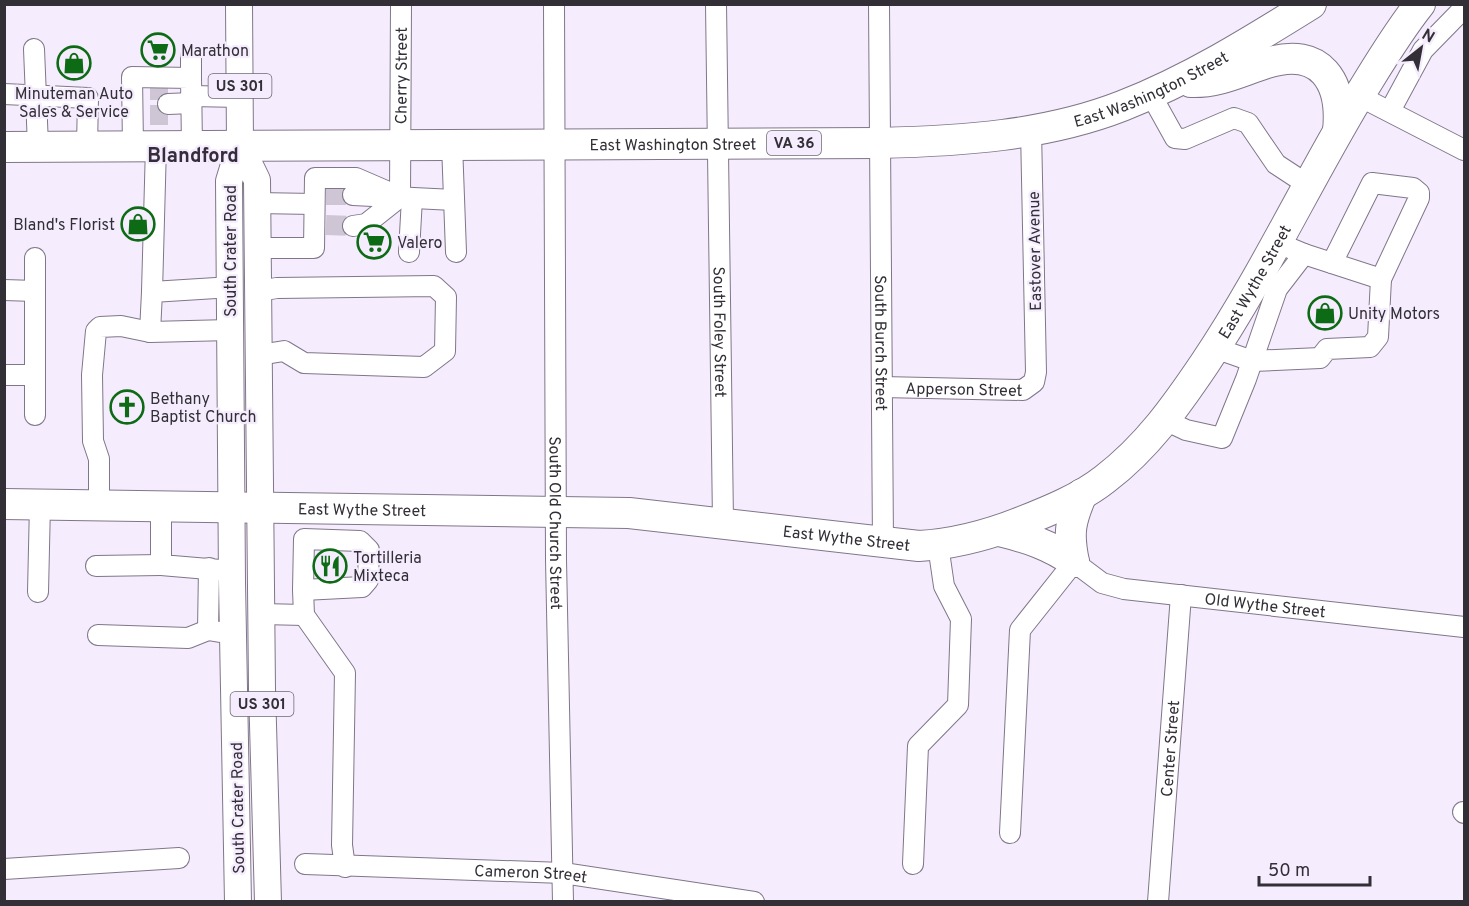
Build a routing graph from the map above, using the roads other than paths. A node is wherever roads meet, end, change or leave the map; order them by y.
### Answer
1 (239, 4) edge
2 (401, 4) edge
3 (554, 4) edge
4 (716, 4) edge
5 (879, 4) edge
6 (1311, 4) edge
7 (1419, 4) edge
8 (1464, 8) edge
9 (34, 49) dead end
10 (191, 57) dead end
11 (1176, 81) junction
12 (1150, 93) junction
13 (4, 94) edge
14 (35, 96) junction
15 (191, 96) junction
16 (1359, 96) junction
17 (240, 97) junction
18 (150, 103) junction
19 (1390, 111) junction
20 (1031, 130) junction
21 (1338, 131) junction
22 (553, 143) junction
23 (716, 143) junction
24 (879, 143) junction
25 (452, 144) junction
26 (240, 145) junction
27 (315, 145) junction
28 (402, 145) junction
29 (38, 146) junction
30 (87, 146) junction
31 (145, 146) junction
32 (192, 146) junction
33 (4, 147) edge
34 (1464, 150) edge
35 (1308, 185) junction
36 (317, 193) junction
37 (353, 195) tunnel mouth
38 (406, 197) junction
39 (454, 200) junction
40 (257, 203) junction
41 (353, 225) tunnel mouth
42 (1277, 244) junction
43 (257, 248) junction
44 (409, 252) dead end
45 (456, 252) dead end
46 (1304, 254) junction
47 (35, 258) dead end
48 (1332, 263) junction
49 (1381, 279) junction
50 (232, 286) junction
51 (4, 290) edge
52 (35, 291) junction
53 (258, 291) junction
54 (152, 292) junction
55 (230, 330) junction
56 (150, 332) junction
57 (1215, 348) junction
58 (259, 355) junction
59 (1252, 361) junction
60 (1036, 372) joint
61 (4, 375) edge
62 (35, 375) junction
63 (882, 387) junction
64 (35, 415) dead end
65 (1165, 420) junction
66 (1082, 494) junction
67 (4, 504) edge
68 (40, 504) junction
69 (99, 504) junction
70 (161, 505) junction
71 (247, 506) junction
72 (308, 506) junction
73 (359, 507) junction
74 (557, 510) junction
75 (723, 522) junction
76 (999, 531) junction
77 (304, 538) junction
78 (360, 541) junction
79 (883, 544) junction
80 (938, 545) junction
81 (1074, 562) junction
82 (161, 565) junction
83 (96, 566) dead end
84 (220, 569) junction
85 (303, 590) junction
86 (38, 592) dead end
87 (1181, 596) junction
88 (262, 614) junction
89 (303, 615) junction
90 (1464, 627) edge
91 (208, 630) junction
92 (233, 633) junction
93 (98, 635) dead end
94 (1011, 833) dead end
95 (179, 858) dead end
96 (305, 864) dead end
97 (913, 864) dead end
98 (345, 867) junction
99 (4, 869) edge
100 (563, 873) junction
101 (238, 902) edge
102 (268, 902) edge
103 (563, 902) edge
104 (754, 902) edge
105 (1158, 902) edge

1 - 17 main road, US 301
2 - 28 street, Cherry Street
3 - 22 street, South Old Church Street
4 - 23 street, South Foley Street
5 - 24 street, South Burch Street
6 - 11 highway, East Washington Street / VA 36
7 - 16 highway, East Wythe Street
8 - 19 street
9 - 14 street
10 - 15 street
11 - 12 highway, East Washington Street / VA 36
11 - 21 highway
12 - 20 highway, East Washington Street / VA 36
12 - 35 street
13 - 14 street
14 - 29 street
14 - 30 street
15 - 17 street
15 - 18 street
15 - 18 street
15 - 32 street
16 - 19 street
16 - 21 highway, East Wythe Street
17 - 26 main road, US 301
18 - 31 street
19 - 34 street
20 - 24 highway, East Washington Street / VA 36
20 - 60 street, Eastover Avenue
21 - 35 highway, East Wythe Street
22 - 23 highway, East Washington Street / VA 36
22 - 25 highway, East Washington Street / VA 36
22 - 74 street, South Old Church Street
23 - 24 highway, East Washington Street / VA 36
23 - 75 street, South Foley Street
24 - 63 street, South Burch Street
25 - 28 highway, East Washington Street / VA 36
25 - 39 street
26 - 27 highway, East Washington Street / VA 36
26 - 32 highway, East Washington Street
26 - 40 main road, South Crater Road / US 301
26 - 50 main road, South Crater Road / US 301
27 - 28 highway, East Washington Street / VA 36
27 - 36 street
28 - 38 street, Cherry Street
29 - 30 highway, East Washington Street
29 - 33 highway, East Washington Street
30 - 31 highway, East Washington Street
31 - 32 highway, East Washington Street
31 - 54 street
35 - 42 highway, East Wythe Street
36 - 38 street
36 - 40 street
36 - 43 street
37 - 38 street
38 - 39 street
38 - 41 street
38 - 44 street, Cherry Street
39 - 45 street
40 - 43 main road, South Crater Road / US 301
42 - 46 street
42 - 57 highway, East Wythe Street
43 - 53 main road, South Crater Road / US 301
46 - 48 street
46 - 59 street
47 - 52 street
48 - 49 street
48 - 49 street
49 - 59 street
50 - 54 street
50 - 55 main road, South Crater Road / US 301
51 - 52 street
52 - 62 street
53 - 58 main road, South Crater Road / US 301
53 - 58 street
54 - 56 street
55 - 56 street
55 - 71 main road, South Crater Road / US 301
56 - 69 street
57 - 59 street
57 - 65 highway, East Wythe Street
58 - 71 main road, South Crater Road / US 301
59 - 65 street
60 - 63 street, Apperson Street
61 - 62 street
62 - 64 street
63 - 79 street, South Burch Street
65 - 66 highway, East Wythe Street
66 - 76 highway, East Wythe Street
66 - 81 highway
67 - 68 highway, East Wythe Street
68 - 69 highway, East Wythe Street
68 - 86 street
69 - 70 highway, East Wythe Street
70 - 71 highway, East Wythe Street
70 - 82 street
71 - 72 highway, East Wythe Street
71 - 84 main road, South Crater Road / US 301
71 - 88 main road, South Crater Road / US 301
72 - 73 highway, East Wythe Street
72 - 77 street
73 - 74 highway, East Wythe Street
73 - 78 street
74 - 75 highway, East Wythe Street
74 - 100 street, South Old Church Street
75 - 79 highway, East Wythe Street
76 - 80 highway, East Wythe Street
76 - 81 highway
77 - 78 street
77 - 85 street
78 - 85 street
79 - 80 highway, East Wythe Street
80 - 97 street
81 - 87 street, Old Wythe Street
81 - 94 street
82 - 83 street
82 - 84 street
84 - 91 street
84 - 92 main road, South Crater Road / US 301
85 - 89 street
87 - 90 street, Old Wythe Street
87 - 105 street, Center Street
88 - 89 street
88 - 102 main road, South Crater Road / US 301
89 - 98 street
91 - 92 street
91 - 93 street
92 - 101 main road, South Crater Road / US 301
95 - 99 street
96 - 98 street, Cameron Street
98 - 100 street, Cameron Street
100 - 103 street, South Old Church Street
100 - 104 street, Cameron Street

